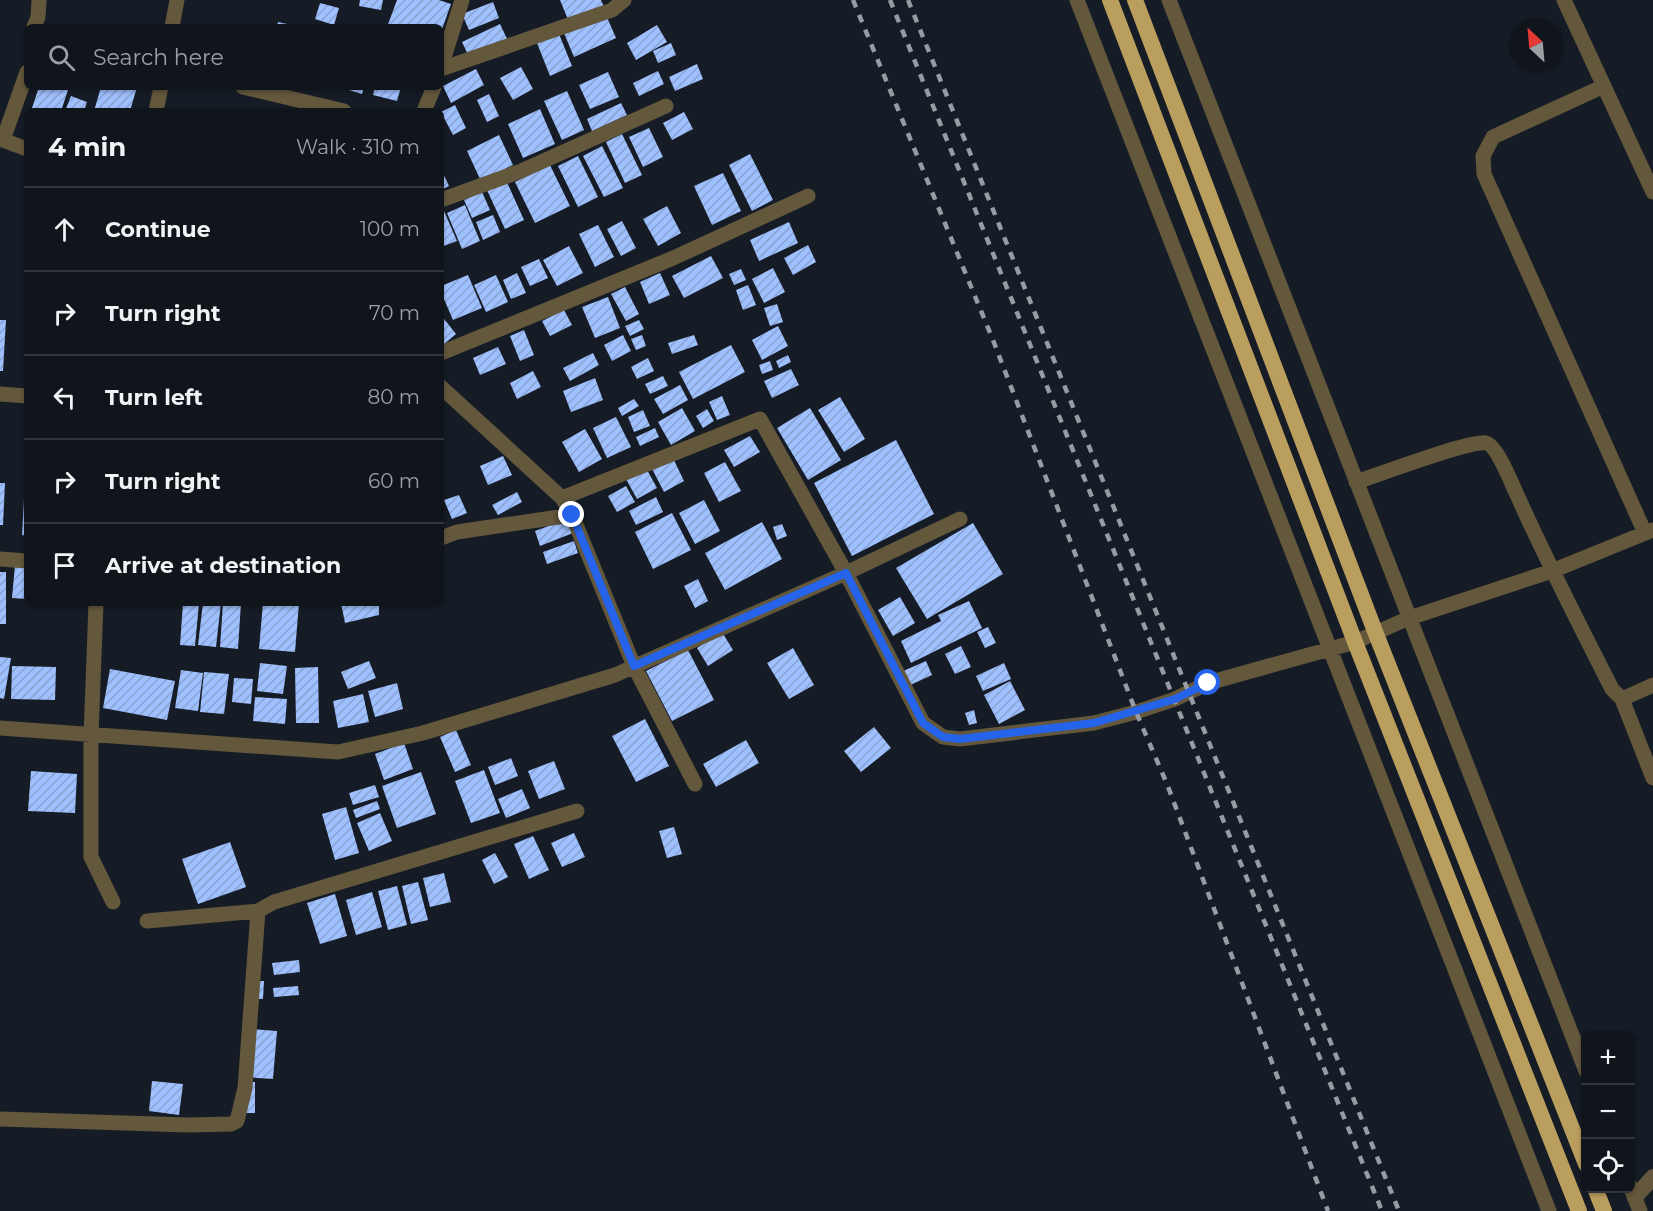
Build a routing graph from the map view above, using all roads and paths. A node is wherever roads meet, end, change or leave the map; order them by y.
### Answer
1 (39, 0) edge
2 (177, 0) edge
3 (462, 0) edge
4 (624, 0) edge
5 (1077, 0) edge
6 (1110, 0) edge
7 (1134, 0) edge
8 (1169, 0) edge
9 (1564, 0) edge
10 (35, 24) edge
11 (173, 24) edge
12 (444, 58) edge
13 (444, 67) edge
14 (24, 80) edge
15 (1604, 86) junction
16 (160, 90) edge
17 (256, 90) edge
18 (433, 90) edge
19 (666, 106) dead end
20 (157, 108) edge
21 (331, 108) edge
22 (425, 108) edge
23 (2, 140) edge
24 (24, 148) edge
25 (1653, 192) edge
26 (808, 196) dead end
27 (444, 199) edge
28 (444, 351) edge
29 (0, 393) edge
30 (444, 393) edge
31 (24, 396) edge
32 (1356, 482) junction
33 (562, 498) junction
34 (572, 515) junction
35 (960, 519) dead end
36 (1649, 532) edge
37 (444, 537) edge
38 (0, 559) edge
39 (24, 561) edge
40 (1552, 571) junction
41 (846, 573) junction
42 (96, 606) edge
43 (1409, 618) junction
44 (1376, 634) junction
45 (1355, 642) junction
46 (1330, 649) junction
47 (634, 666) junction
48 (1653, 686) edge
49 (1623, 699) junction
50 (0, 728) edge
51 (91, 736) junction
52 (1653, 778) edge
53 (695, 784) dead end
54 (577, 811) dead end
55 (113, 902) dead end
56 (258, 911) junction
57 (147, 921) dead end
58 (1581, 1058) edge
59 (0, 1119) edge
60 (1581, 1151) edge
61 (1653, 1177) edge
62 (1597, 1193) edge
63 (1635, 1198) edge
64 (1549, 1211) edge
65 (1579, 1211) edge
66 (1604, 1211) edge

1 - 10 street
2 - 11 street
3 - 12 street
4 - 13 street
5 - 46 street
6 - 45 highway
7 - 44 highway
8 - 32 street
9 - 15 street
14 - 23 street
15 - 25 street
15 - 36 street
16 - 20 street
17 - 21 street
18 - 22 street
19 - 27 street
23 - 24 street
26 - 28 street
29 - 31 street
30 - 33 street
32 - 40 street
32 - 43 street
33 - 34 street
33 - 41 street
34 - 37 street
34 - 47 street
35 - 41 street
36 - 40 street
38 - 39 street
40 - 43 street
40 - 49 street
41 - 46 street
41 - 47 street
42 - 51 street
43 - 44 street
43 - 58 street
44 - 45 street
44 - 60 highway
45 - 46 street
45 - 65 highway
46 - 64 street
47 - 51 street
47 - 53 street
48 - 49 street
49 - 52 street
50 - 51 street
51 - 55 street
54 - 56 street
56 - 57 street
56 - 59 street
61 - 63 street
62 - 66 highway

